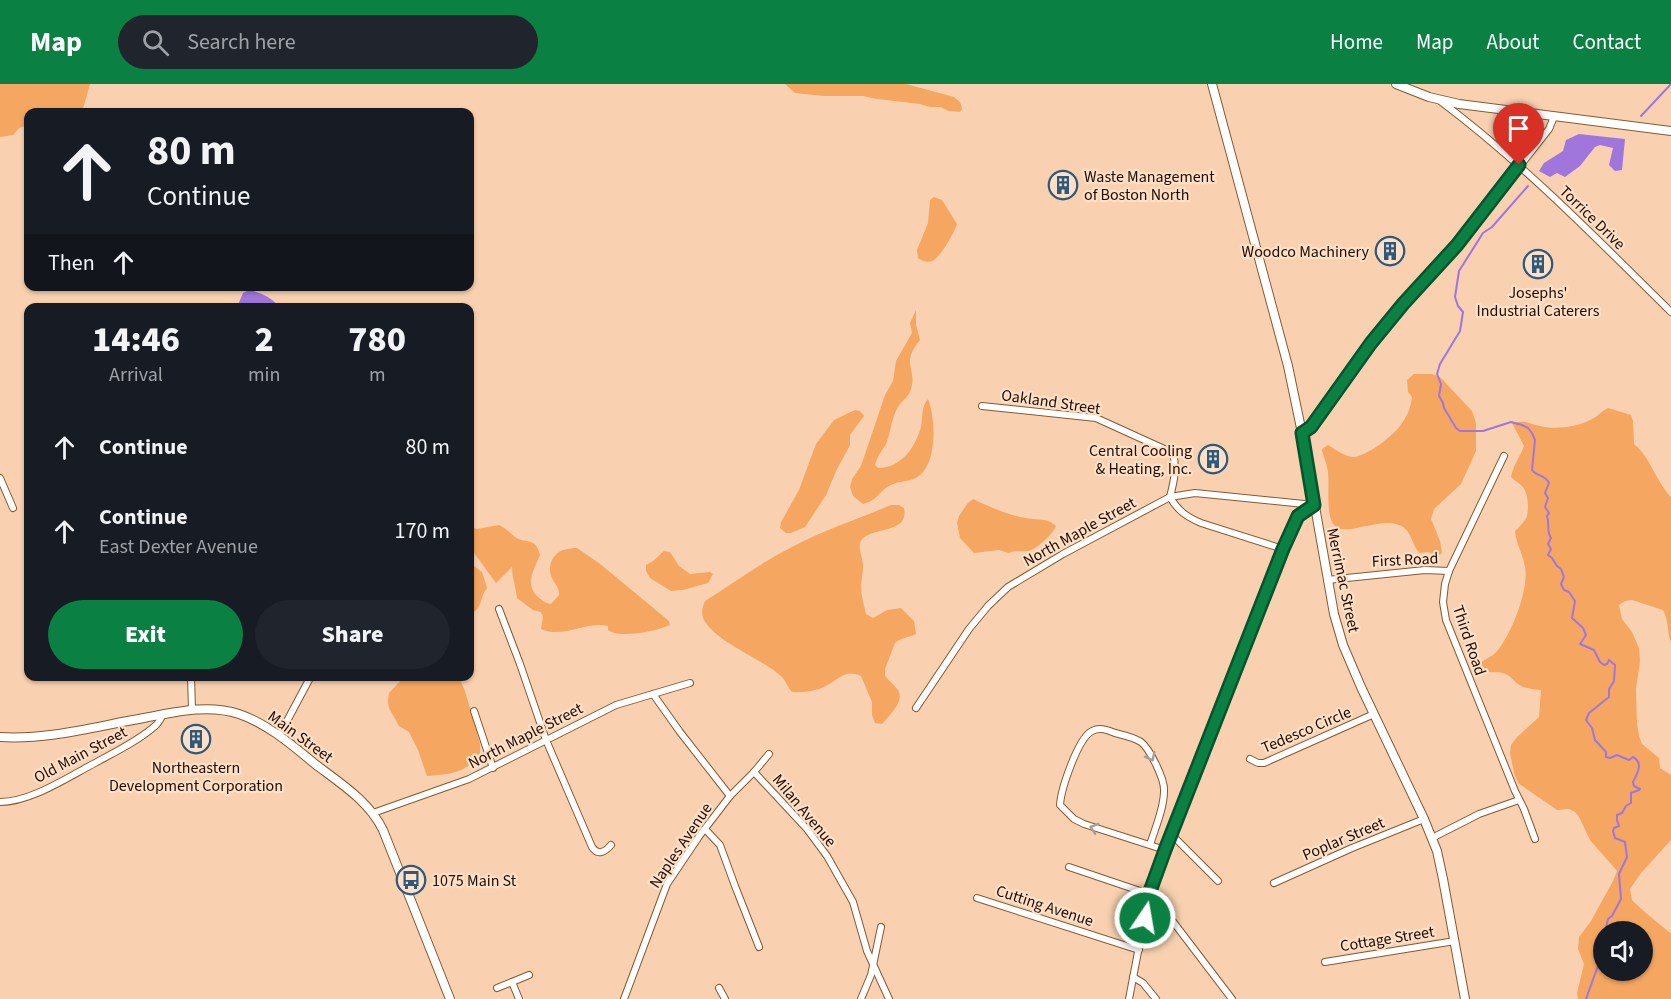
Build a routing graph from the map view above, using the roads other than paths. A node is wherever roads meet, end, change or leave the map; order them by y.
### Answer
1 (1212, 84) edge
2 (1396, 84) edge
3 (1438, 99) junction
4 (1554, 117) junction
5 (1671, 132) edge
6 (1519, 165) junction
7 (1671, 312) edge
8 (982, 406) dead end
9 (1302, 433) junction
10 (1504, 456) dead end
11 (0, 478) edge
12 (1170, 497) junction
13 (1314, 505) junction
14 (13, 508) dead end
15 (1283, 549) junction
16 (1449, 570) junction
17 (1327, 580) junction
18 (499, 609) dead end
19 (191, 681) edge
20 (308, 681) edge
21 (690, 683) dead end
22 (653, 694) junction
23 (916, 708) dead end
24 (192, 710) junction
25 (474, 711) dead end
26 (164, 714) junction
27 (1374, 714) junction
28 (279, 736) junction
29 (0, 737) edge
30 (546, 740) junction
31 (769, 754) dead end
32 (1250, 759) dead end
33 (493, 768) junction
34 (754, 772) junction
35 (730, 796) junction
36 (1519, 800) junction
37 (0, 802) edge
38 (373, 813) junction
39 (1424, 819) junction
40 (705, 829) junction
41 (1172, 835) junction
42 (1432, 838) junction
43 (1536, 839) dead end
44 (611, 845) dead end
45 (1150, 845) junction
46 (1165, 850) junction
47 (1069, 867) dead end
48 (1218, 881) dead end
49 (1274, 884) dead end
50 (1149, 894) junction
51 (977, 897) dead end
52 (881, 927) dead end
53 (1455, 941) junction
54 (759, 947) dead end
55 (1139, 950) junction
56 (1325, 962) dead end
57 (873, 964) junction
58 (529, 975) dead end
59 (1134, 977) junction
60 (512, 982) junction
61 (496, 988) dead end
62 (719, 988) dead end
63 (450, 999) edge
64 (519, 999) edge
65 (624, 999) edge
66 (725, 999) edge
67 (861, 999) edge
68 (889, 999) edge
69 (1129, 999) edge
70 (1156, 999) edge
71 (1232, 999) edge
72 (1465, 999) edge

1 - 9 main road, Merrimac Street
2 - 3 main road
3 - 4 main road
3 - 6 street, Torrice Drive
4 - 5 main road
4 - 6 street
6 - 7 street, Torrice Drive
6 - 9 street
8 - 12 street, Oakland Street
9 - 13 main road, Merrimac Street
10 - 16 street, Third Road
11 - 14 street
12 - 13 street, North Maple Street
12 - 15 street
12 - 23 street, North Maple Street
13 - 15 street
13 - 17 main road, Merrimac Street
15 - 41 street
16 - 17 street, First Road
16 - 36 street, Third Road
17 - 27 main road, Merrimac Street
18 - 30 street
19 - 24 street
20 - 28 street
21 - 22 street, North Maple Street
22 - 30 street, North Maple Street
22 - 35 street
24 - 26 main road, Main Street
24 - 28 main road, Main Street
25 - 33 street
26 - 29 main road, Main Street
26 - 37 street, Old Main Street
27 - 32 street, Tedesco Circle
27 - 39 main road, Merrimac Street
28 - 38 main road, Main Street
30 - 33 street, North Maple Street
30 - 44 street
31 - 34 street, Naples Avenue
33 - 38 street, North Maple Street
34 - 35 street, Naples Avenue
34 - 57 street, Milan Avenue
35 - 40 street, Naples Avenue
36 - 42 street
36 - 43 street, Third Road
38 - 63 main road, Main Street
39 - 42 main road, Merrimac Street
39 - 49 street, Poplar Street
40 - 54 street
40 - 65 street, Naples Avenue
41 - 46 street
41 - 48 street
42 - 53 main road, Merrimac Street
45 -> 45 street
45 - 46 street
46 - 50 street
47 - 50 street
50 - 55 street
50 - 71 street
51 - 55 street, Cutting Avenue
52 - 57 street
53 - 56 street, Cottage Street
53 - 72 main road, Merrimac Street
55 - 59 street
57 - 67 street
57 - 68 street, Milan Avenue
58 - 60 street
59 - 69 street
59 - 70 street
60 - 61 street
60 - 64 street
62 - 66 street

